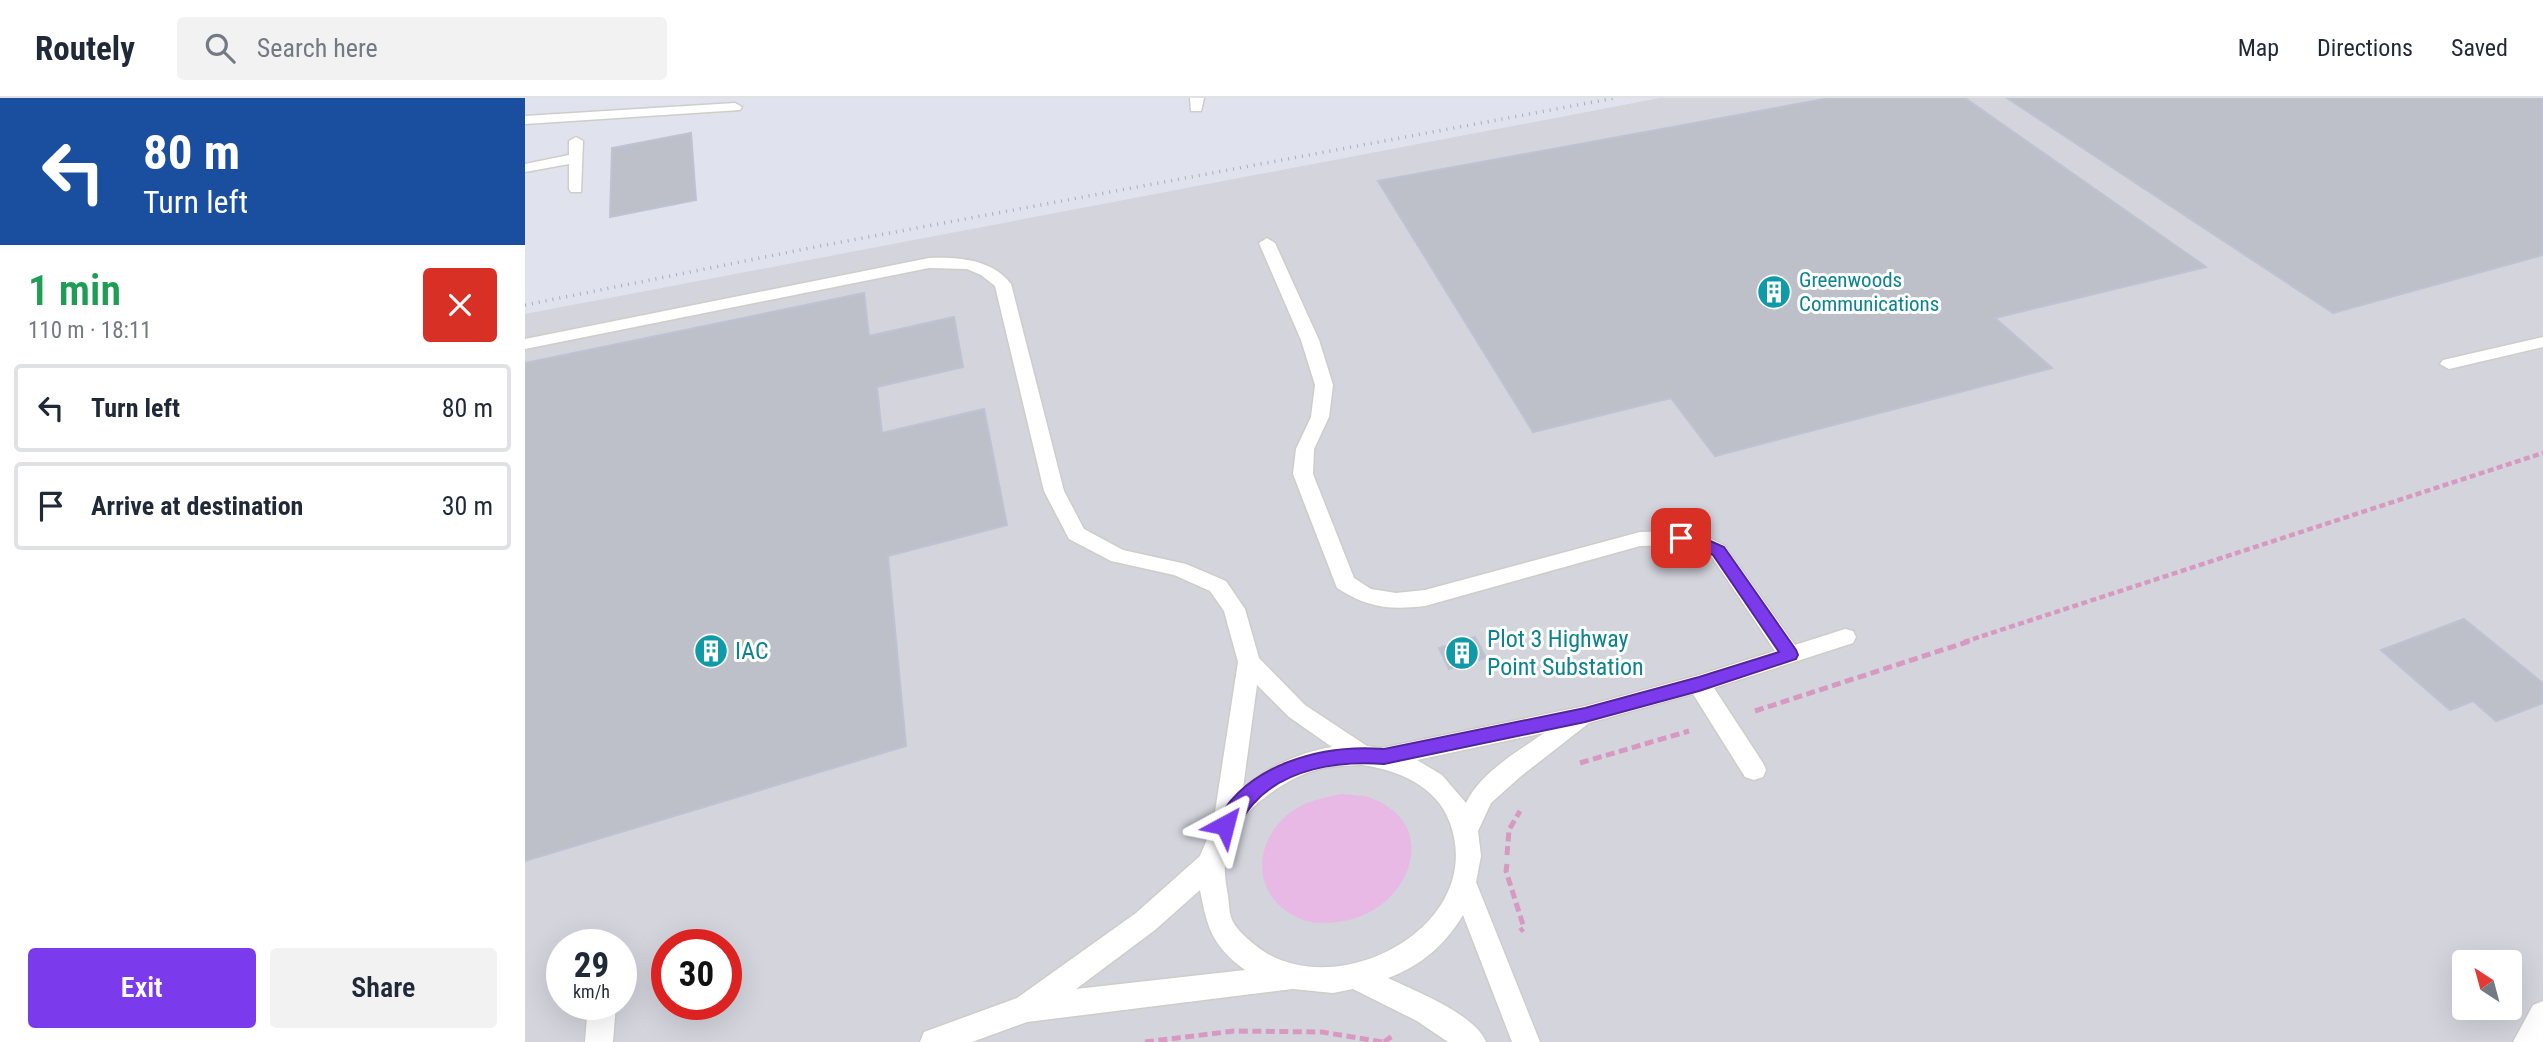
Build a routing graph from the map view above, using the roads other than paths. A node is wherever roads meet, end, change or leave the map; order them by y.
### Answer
1 (735, 107) dead end
2 (525, 120) edge
3 (576, 141) dead end
4 (577, 158) junction
5 (525, 168) edge
6 (576, 189) dead end
7 (1266, 243) dead end
8 (2543, 342) edge
9 (525, 344) edge
10 (2449, 364) dead end
11 (1845, 637) dead end
12 (1790, 655) junction
13 (1249, 662) junction
14 (1699, 684) junction
15 (1585, 715) junction
16 (1373, 756) junction
17 (1754, 770) dead end
18 (1225, 825) junction
19 (1466, 829) junction
20 (1210, 863) junction
21 (1465, 886) junction
22 (1292, 977) junction
23 (1358, 978) junction
24 (1027, 1008) junction
25 (2543, 1015) edge
26 (601, 1020) edge
27 (599, 1042) edge
28 (934, 1042) edge
29 (1472, 1042) edge
30 (1526, 1042) edge
31 (2528, 1042) edge

1 - 2 street
3 - 4 street
4 - 5 street
4 - 6 street
7 - 12 street
8 - 10 street
9 - 13 street
11 - 12 street
12 - 14 street
13 - 16 street
13 - 18 street
14 - 15 street
14 - 17 street
15 - 16 street
15 - 19 street
16 - 18 street
16 - 19 street
18 - 20 street
19 - 21 street
20 - 22 street
20 - 24 street
21 - 23 street
21 - 30 street
22 - 23 street
22 - 24 street
23 - 29 street
24 - 28 street
25 - 31 street
26 - 27 street

